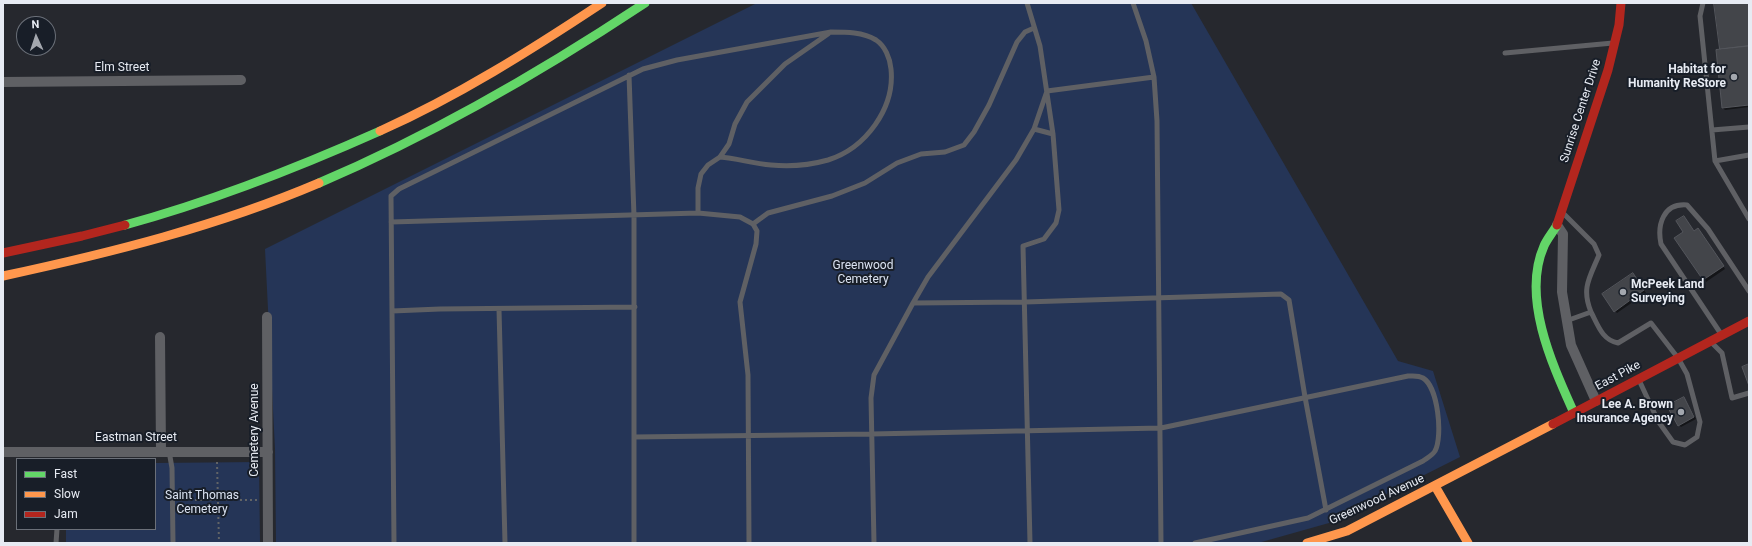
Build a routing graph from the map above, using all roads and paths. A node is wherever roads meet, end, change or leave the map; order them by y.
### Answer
1 (602, 3) edge
2 (645, 3) edge
3 (1027, 3) edge
4 (1133, 3) edge
5 (1622, 3) edge
6 (1703, 3) edge
7 (1034, 28) junction
8 (831, 32) junction
9 (1616, 42) junction
10 (1504, 53) dead end
11 (629, 75) junction
12 (1154, 77) junction
13 (241, 80) dead end
14 (3, 82) edge
15 (1047, 91) junction
16 (1749, 127) edge
17 (1034, 129) junction
18 (1712, 130) junction
19 (1053, 134) junction
20 (1749, 155) edge
21 (720, 157) junction
22 (1716, 161) junction
23 (1562, 212) junction
24 (698, 213) junction
25 (634, 216) junction
26 (1749, 219) edge
27 (391, 222) junction
28 (753, 224) junction
29 (1558, 225) junction
30 (3, 253) edge
31 (3, 276) edge
32 (1749, 291) edge
33 (1158, 297) junction
34 (1025, 302) junction
35 (913, 303) junction
36 (634, 307) junction
37 (499, 309) junction
38 (392, 311) junction
39 (1591, 312) junction
40 (267, 317) dead end
41 (1749, 320) edge
42 (1566, 321) junction
43 (1722, 335) junction
44 (160, 337) dead end
45 (1710, 340) junction
46 (1678, 358) junction
47 (1638, 378) junction
48 (1749, 393) edge
49 (1305, 397) junction
50 (1596, 401) junction
51 (1574, 413) junction
52 (1161, 428) junction
53 (1028, 431) junction
54 (871, 434) junction
55 (749, 436) junction
56 (634, 437) junction
57 (165, 451) junction
58 (217, 451) junction
59 (3, 452) edge
60 (268, 452) junction
61 (58, 455) edge
62 (1435, 486) junction
63 (173, 500) junction
64 (219, 500) junction
65 (268, 500) junction
66 (1326, 510) junction
67 (57, 530) edge
68 (56, 543) edge
69 (173, 543) edge
70 (219, 543) edge
71 (268, 543) edge
72 (394, 543) edge
73 (505, 543) edge
74 (634, 543) edge
75 (749, 543) edge
76 (874, 543) edge
77 (1030, 543) edge
78 (1161, 543) edge
79 (1194, 543) edge
80 (1307, 543) edge
81 (1468, 543) edge

1 - 30 main road
2 - 31 main road
3 - 7 lane
4 - 12 lane
5 - 9 main road, Sunrise Center Drive
6 - 18 lane
7 - 15 lane
7 - 28 lane
8 - 11 lane
8 - 21 lane
8 - 21 lane
9 - 10 lane
9 - 23 main road, Sunrise Center Drive
11 - 25 lane
11 - 27 lane
12 - 15 lane
12 - 33 lane
13 - 14 street, Elm Street
15 - 17 lane
15 - 19 lane
16 - 18 lane
17 - 19 lane
17 - 35 lane
18 - 22 lane
19 - 34 lane
20 - 22 lane
21 - 24 lane
22 - 26 lane
23 - 29 main road, Sunrise Center Drive
23 - 39 lane
24 - 25 lane
24 - 28 lane
25 - 27 lane
25 - 36 lane
27 - 38 lane
28 - 55 lane
29 - 42 street
29 - 51 main road, Sunrise Center Drive
32 - 43 lane
33 - 34 lane
33 - 49 lane
33 - 52 lane
34 - 35 lane
34 - 53 lane
35 - 54 lane
36 - 37 lane
36 - 56 lane
37 - 38 lane
37 - 73 lane
38 - 72 lane
39 - 42 lane
39 - 46 lane
40 - 60 street, Cemetery Avenue
41 - 43 main road, East Pike
42 - 50 street
43 - 45 main road, East Pike
44 - 57 street
45 - 46 main road, East Pike
45 - 48 lane
46 - 47 main road, East Pike
46 - 47 lane
47 - 50 main road, East Pike
49 - 52 lane
49 - 66 lane
49 - 66 lane
50 - 51 main road, East Pike
51 - 62 main road, East Pike
52 - 53 lane
52 - 78 lane
53 - 54 lane
53 - 77 lane
54 - 55 lane
54 - 76 lane
55 - 56 lane
55 - 75 lane
56 - 74 lane
57 - 58 street, Eastman Street
57 - 61 street, Eastman Street
57 - 63 lane
58 - 60 street, Eastman Street
58 - 64 path
59 - 61 street, Eastman Street
60 - 65 street, Cemetery Avenue
62 - 80 main road, Greenwood Avenue
62 - 81 main road
63 - 64 path
63 - 69 lane
64 - 65 path
64 - 70 path
65 - 71 street, Cemetery Avenue
66 - 79 lane
67 - 68 lane

